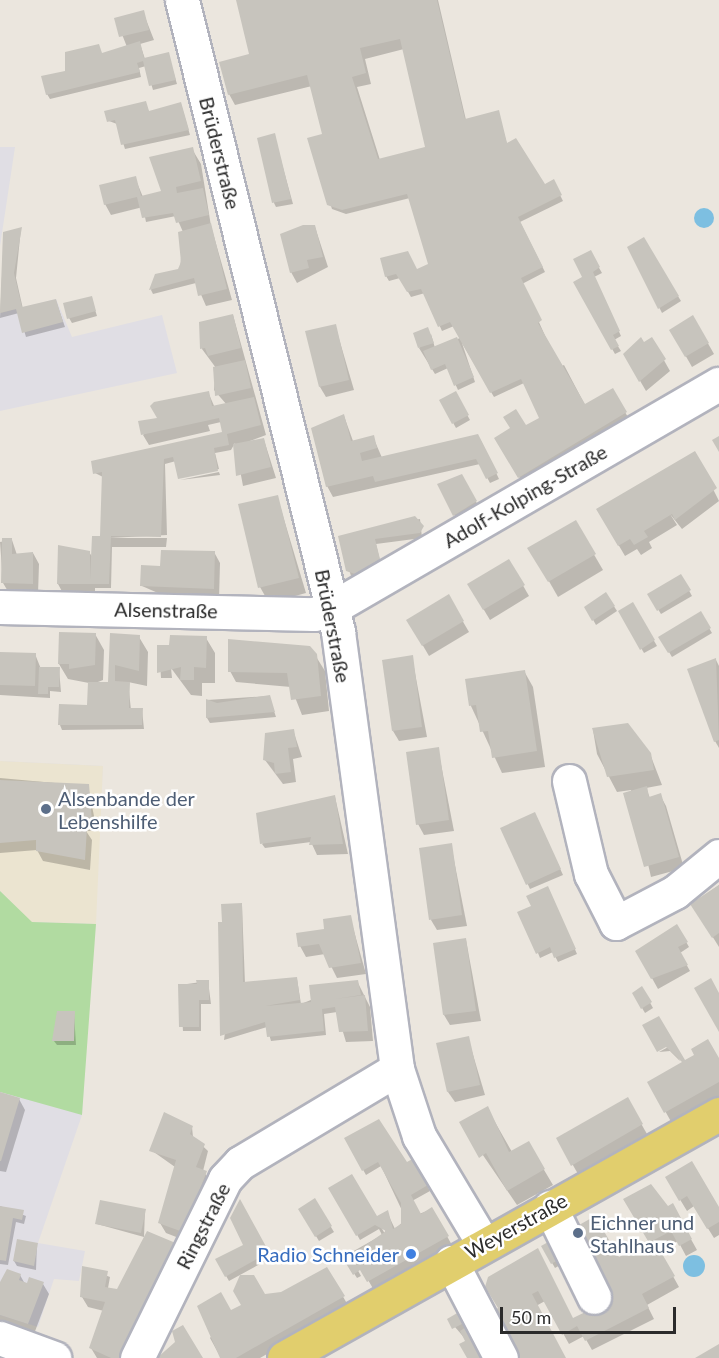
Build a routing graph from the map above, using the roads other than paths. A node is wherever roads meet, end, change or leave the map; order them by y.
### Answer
1 (182, 0) edge
2 (719, 384) edge
3 (0, 607) edge
4 (332, 608) junction
5 (569, 781) dead end
6 (719, 856) edge
7 (397, 1070) junction
8 (719, 1114) edge
9 (549, 1207) junction
10 (483, 1243) junction
11 (452, 1262) junction
12 (594, 1297) dead end
13 (0, 1338) edge
14 (319, 1349) edge
15 (54, 1358) edge
16 (137, 1358) edge
17 (284, 1358) edge
18 (501, 1358) edge

1 - 4 street, Brüderstraße
2 - 4 street, Adolf-Kolping-Straße
3 - 4 street, Alsenstraße
4 - 7 street, Brüderstraße
5 - 6 street
7 - 10 street, Brüderstraße
7 - 16 street, Ringstraße
8 - 9 main road, Weyerstraße
9 - 10 main road, Weyerstraße
9 - 12 street
10 - 11 main road, Weyerstraße
11 - 14 main road, Weyerstraße
11 - 18 street
13 - 15 street
14 - 17 main road, Weyerstraße

